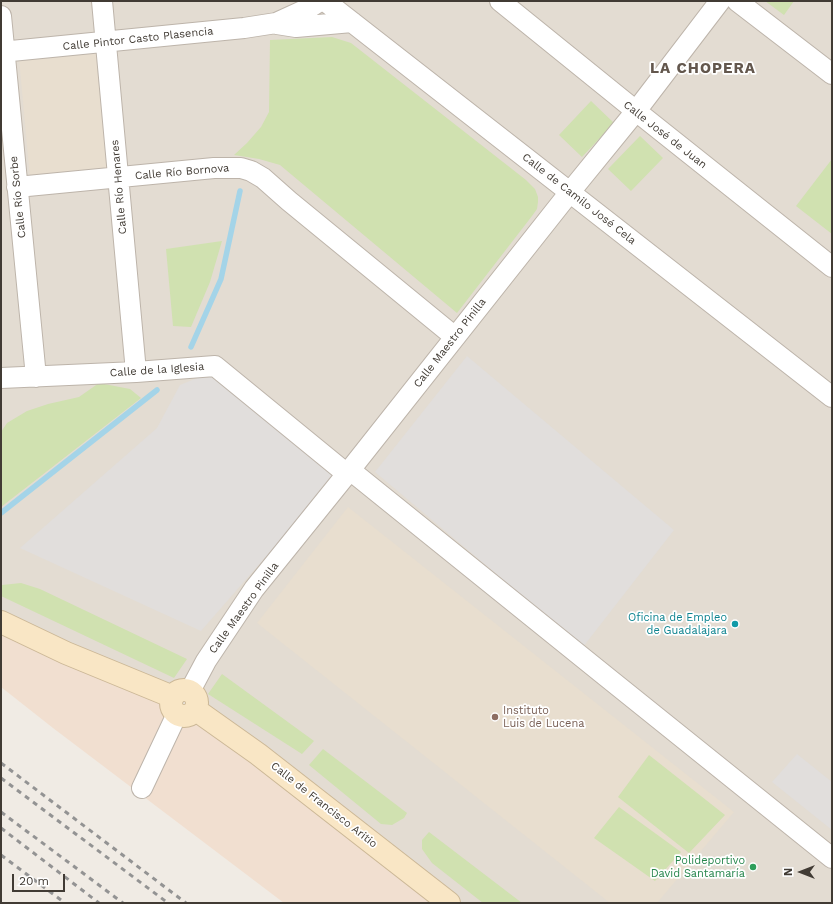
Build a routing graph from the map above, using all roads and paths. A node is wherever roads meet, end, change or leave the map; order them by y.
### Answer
1 (102, 1) edge
2 (320, 1) edge
3 (325, 1) edge
4 (500, 1) edge
5 (720, 1) edge
6 (737, 1) edge
7 (286, 13) edge
8 (1, 16) edge
9 (352, 22) junction
10 (106, 42) junction
11 (3, 52) edge
12 (832, 74) edge
13 (636, 111) junction
14 (118, 177) junction
15 (17, 187) junction
16 (570, 192) junction
17 (832, 266) edge
18 (455, 337) junction
19 (136, 372) junction
20 (36, 377) junction
21 (1, 378) edge
22 (832, 397) edge
23 (349, 472) junction
24 (1, 622) edge
25 (184, 703) junction
26 (142, 788) dead end
27 (832, 858) edge
28 (449, 903) edge

1 - 10 street, Calle Río Henares
2 - 7 street, Calle Pintor Casto Plasencia
3 - 9 street, Calle de Camilo José Cela
4 - 13 street, Calle José de Juan
5 - 13 street, Calle Maestro Pinilla
6 - 12 street
7 - 9 street, Calle Pintor Casto Plasencia
7 - 10 street, Calle Pintor Casto Plasencia
8 - 11 street, Calle Río Sorbe
9 - 16 street, Calle de Camilo José Cela
10 - 11 street, Calle Pintor Casto Plasencia
10 - 14 street, Calle Río Henares
11 - 15 street, Calle Río Sorbe
13 - 16 street, Calle Maestro Pinilla
13 - 17 street, Calle José de Juan
14 - 15 street, Calle Río Bornova
14 - 18 street, Calle Río Bornova
14 - 19 street, Calle Río Henares
15 - 20 street, Calle Río Sorbe
16 - 18 street, Calle Maestro Pinilla
16 - 22 street, Calle de Camilo José Cela
18 - 23 street, Calle Maestro Pinilla
19 - 20 street, Calle de la Iglesia
19 - 23 street, Calle de la Iglesia
20 - 21 street, Calle de la Iglesia
23 - 25 street, Calle Maestro Pinilla
23 - 27 street, Calle de la Iglesia
24 - 25 main road, Calle de Francisco Aritio
25 - 26 street, Calle Maestro Pinilla
25 - 28 main road, Calle de Francisco Aritio

